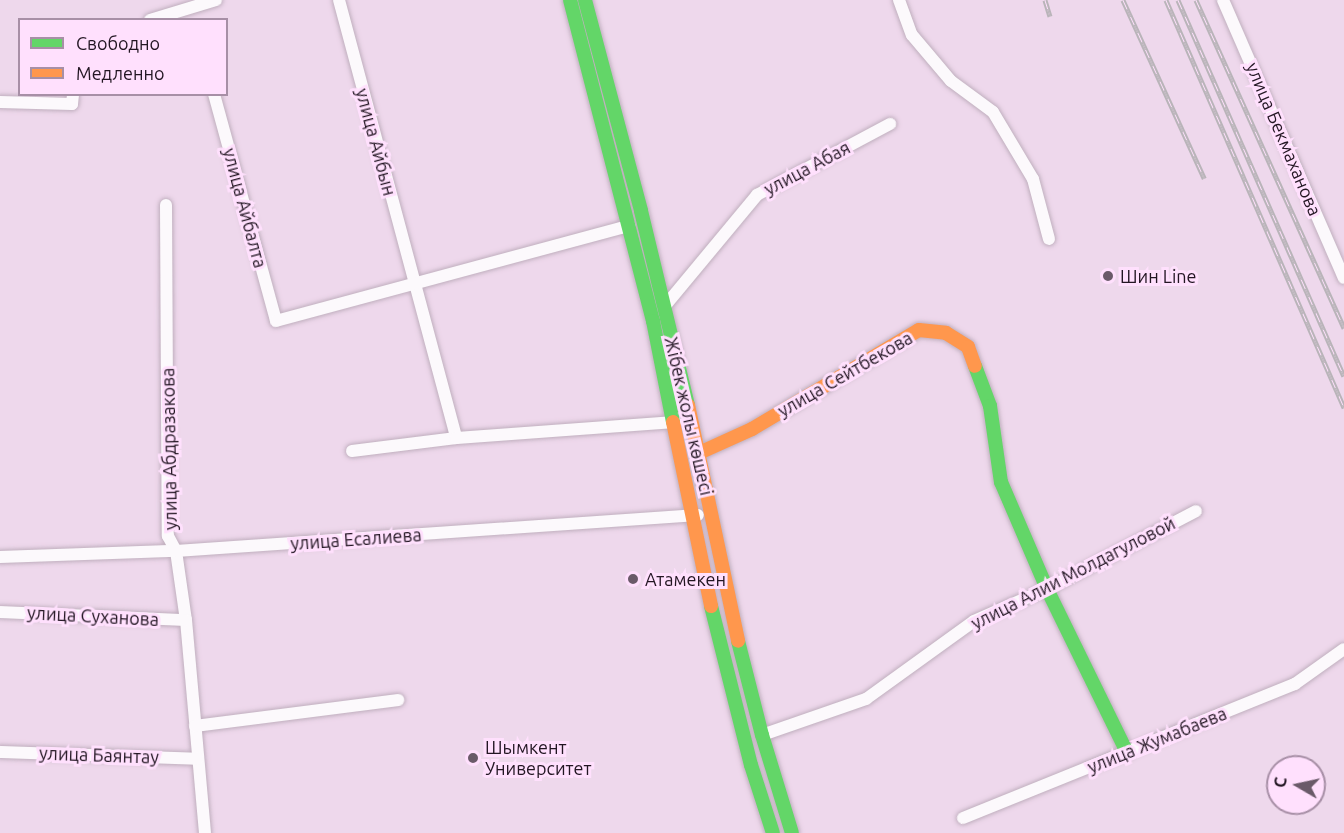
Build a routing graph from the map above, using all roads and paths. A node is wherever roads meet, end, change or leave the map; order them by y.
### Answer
1 (216, 0) edge
2 (339, 0) edge
3 (570, 0) edge
4 (585, 0) edge
5 (899, 0) edge
6 (1223, 0) edge
7 (191, 9) edge
8 (157, 18) edge
9 (73, 96) edge
10 (215, 96) edge
11 (0, 102) edge
12 (890, 124) dead end
13 (166, 205) dead end
14 (629, 226) junction
15 (1050, 239) dead end
16 (1344, 278) edge
17 (414, 284) junction
18 (664, 307) junction
19 (675, 422) junction
20 (456, 438) junction
21 (352, 451) dead end
22 (699, 453) junction
23 (1196, 512) dead end
24 (711, 513) junction
25 (693, 516) junction
26 (176, 551) junction
27 (0, 556) edge
28 (1047, 589) junction
29 (0, 612) edge
30 (186, 620) junction
31 (1344, 649) edge
32 (398, 700) dead end
33 (195, 726) junction
34 (762, 735) junction
35 (0, 752) edge
36 (1127, 752) junction
37 (198, 759) junction
38 (963, 818) dead end
39 (205, 833) edge
40 (774, 833) edge
41 (792, 833) edge

1 - 7 street
2 - 17 street, улица Айбын
3 - 14 main road, Жібек жолы көшесі
4 - 18 main road, Жібек жолы көшесі
5 - 15 street
6 - 16 street, улица Бекмаханова
7 - 8 street
9 - 11 street
10 - 17 street, улица Айбалта
12 - 18 street, улица Абая
13 - 26 street, улица Абдразакова
14 - 17 street
14 - 19 main road, Жібек жолы көшесі
17 - 20 street, улица Айбын
18 - 22 main road, Жібек жолы көшесі
19 - 20 street
19 - 25 main road, Жібек жолы көшесі
20 - 21 street
22 - 24 main road, Жібек жолы көшесі
22 - 28 main road, улица Сейтбекова
23 - 28 street, улица Алии Молдагуловой
24 - 25 street, улица Есалиева
24 - 34 main road, Жібек жолы көшесі
25 - 26 street, улица Есалиева
25 - 40 main road, Жібек жолы көшесі
26 - 27 street, улица Есалиева
26 - 30 street, улица Абдразакова
28 - 34 street, улица Алии Молдагуловой
28 - 36 main road, улица Сейтбекова
29 - 30 street, улица Суханова
30 - 33 street, улица Абдразакова
31 - 36 street, улица Жумабаева
32 - 33 street
33 - 37 street, улица Абдразакова
34 - 41 main road, Жібек жолы көшесі
35 - 37 street, улица Баянтау
36 - 38 street, улица Жумабаева
37 - 39 street, улица Абдразакова

